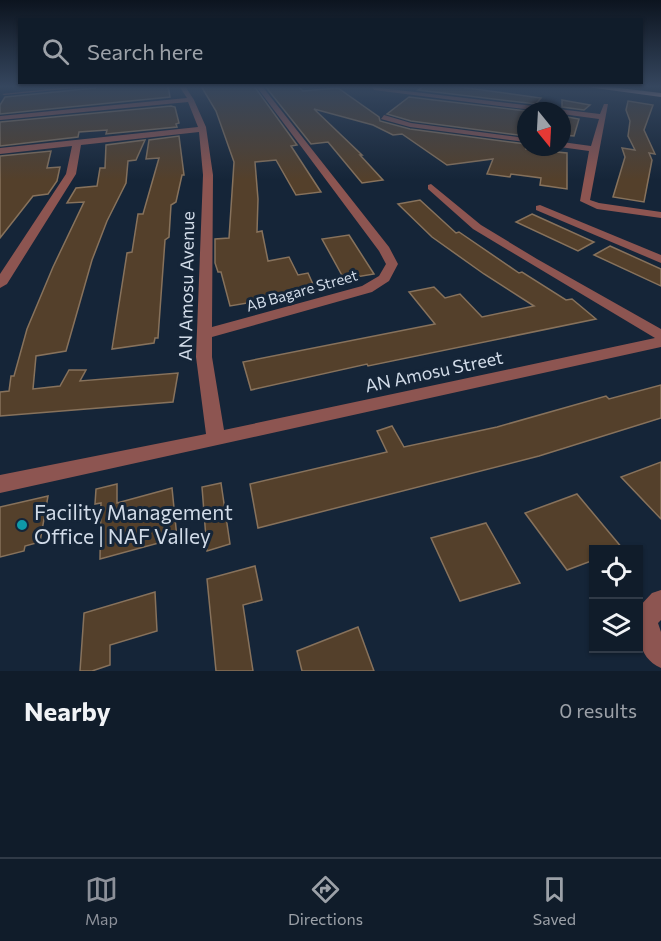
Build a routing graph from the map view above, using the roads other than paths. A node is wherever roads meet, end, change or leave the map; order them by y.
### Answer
1 (198, 117) edge
2 (283, 117) edge
3 (385, 117) edge
4 (604, 117) edge
5 (202, 129) junction
6 (517, 139) edge
7 (77, 141) junction
8 (571, 146) edge
9 (594, 149) junction
10 (0, 151) edge
11 (430, 187) dead end
12 (540, 208) dead end
13 (661, 215) edge
14 (661, 259) edge
15 (0, 284) edge
16 (204, 334) junction
17 (661, 335) edge
18 (661, 342) edge
19 (216, 439) junction
20 (0, 483) edge
21 (661, 602) edge
22 (661, 655) edge

1 - 5 street, AN Amosu Avenue
2 - 16 street, AB Bagare Street
3 - 6 street
4 - 9 street
5 - 7 street
5 - 16 street, AN Amosu Avenue
7 - 10 street
7 - 15 street
8 - 9 street
9 - 13 street
11 - 17 street
12 - 14 street
16 - 19 street, AN Amosu Avenue
18 - 19 street, AN Amosu Street
19 - 20 street
21 - 22 street

